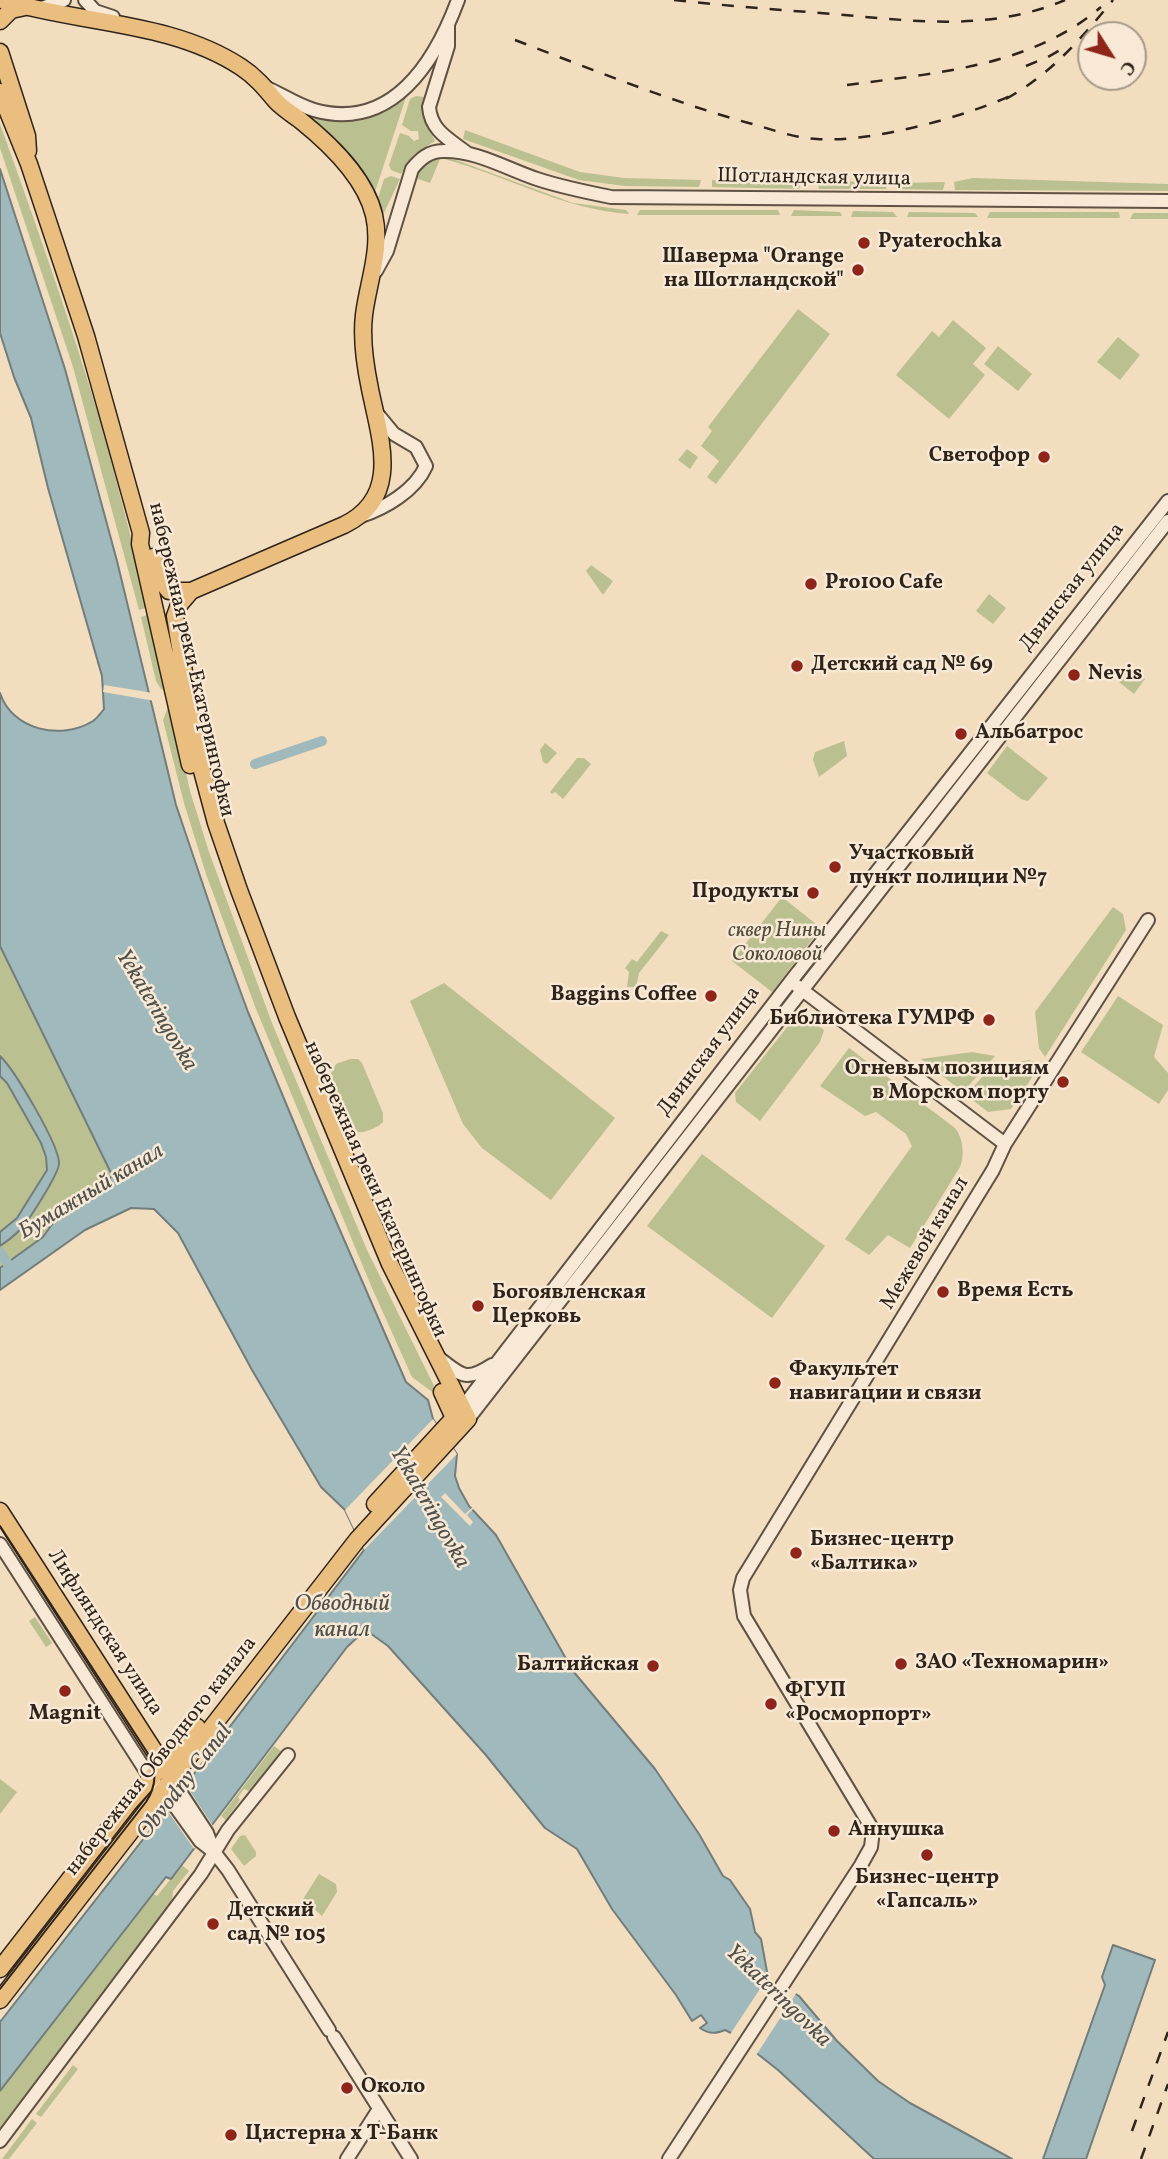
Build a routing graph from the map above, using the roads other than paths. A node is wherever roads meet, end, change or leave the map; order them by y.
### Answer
1 (2, 0) edge
2 (64, 0) edge
3 (85, 0) edge
4 (458, 0) edge
5 (33, 8) junction
6 (0, 20) edge
7 (448, 26) junction
8 (145, 31) junction
9 (0, 52) edge
10 (265, 87) junction
11 (0, 92) edge
12 (467, 153) junction
13 (29, 164) junction
14 (1168, 201) edge
15 (372, 278) junction
16 (375, 411) junction
17 (1168, 501) edge
18 (360, 516) junction
19 (1168, 521) edge
20 (141, 533) junction
21 (191, 591) junction
22 (1148, 920) dead end
23 (796, 985) junction
24 (1005, 1144) junction
25 (436, 1356) junction
26 (501, 1359) junction
27 (462, 1415) junction
28 (446, 1436) joint
29 (0, 1511) edge
30 (0, 1544) edge
31 (288, 1755) dead end
32 (167, 1785) junction
33 (214, 1852) junction
34 (0, 1969) edge
35 (0, 2000) edge
36 (379, 2109) junction
37 (0, 2141) edge
38 (347, 2159) edge
39 (411, 2159) edge
40 (669, 2159) edge

1 - 5 main road
2 - 5 street
3 - 8 street
4 - 7 street
5 - 6 main road
5 - 8 main road
7 - 10 street
7 - 12 street
8 - 10 main road
9 - 13 main road
10 - 15 main road
11 - 13 main road, набережная реки Екатерингофки
12 - 14 street, Шотландская улица
12 - 15 street
13 - 20 main road, набережная реки Екатерингофки
15 - 16 main road
16 - 18 main road
16 - 18 street
17 - 23 street, Двинская улица
18 - 21 main road
19 - 23 street, Двинская улица
20 - 21 main road
20 - 27 main road, набережная реки Екатерингофки
21 - 25 main road, набережная реки Екатерингофки
22 - 24 street, Межевой канал
23 - 24 street
23 - 26 street, Двинская улица
23 - 27 street, Двинская улица
24 - 40 street, Межевой канал
25 - 26 street
25 - 27 main road, набережная реки Екатерингофки
26 - 27 street, Двинская улица
27 - 28 main road, Двинская улица
28 - 32 main road, набережная Обводного канала
29 - 32 main road, Лифляндская улица
30 - 32 street, Лифляндская улица
31 - 33 street
32 - 33 street
32 - 34 main road, набережная Обводного канала
32 - 35 main road, набережная Обводного канала
33 - 36 street
33 - 37 street
36 - 38 street
36 - 39 street

